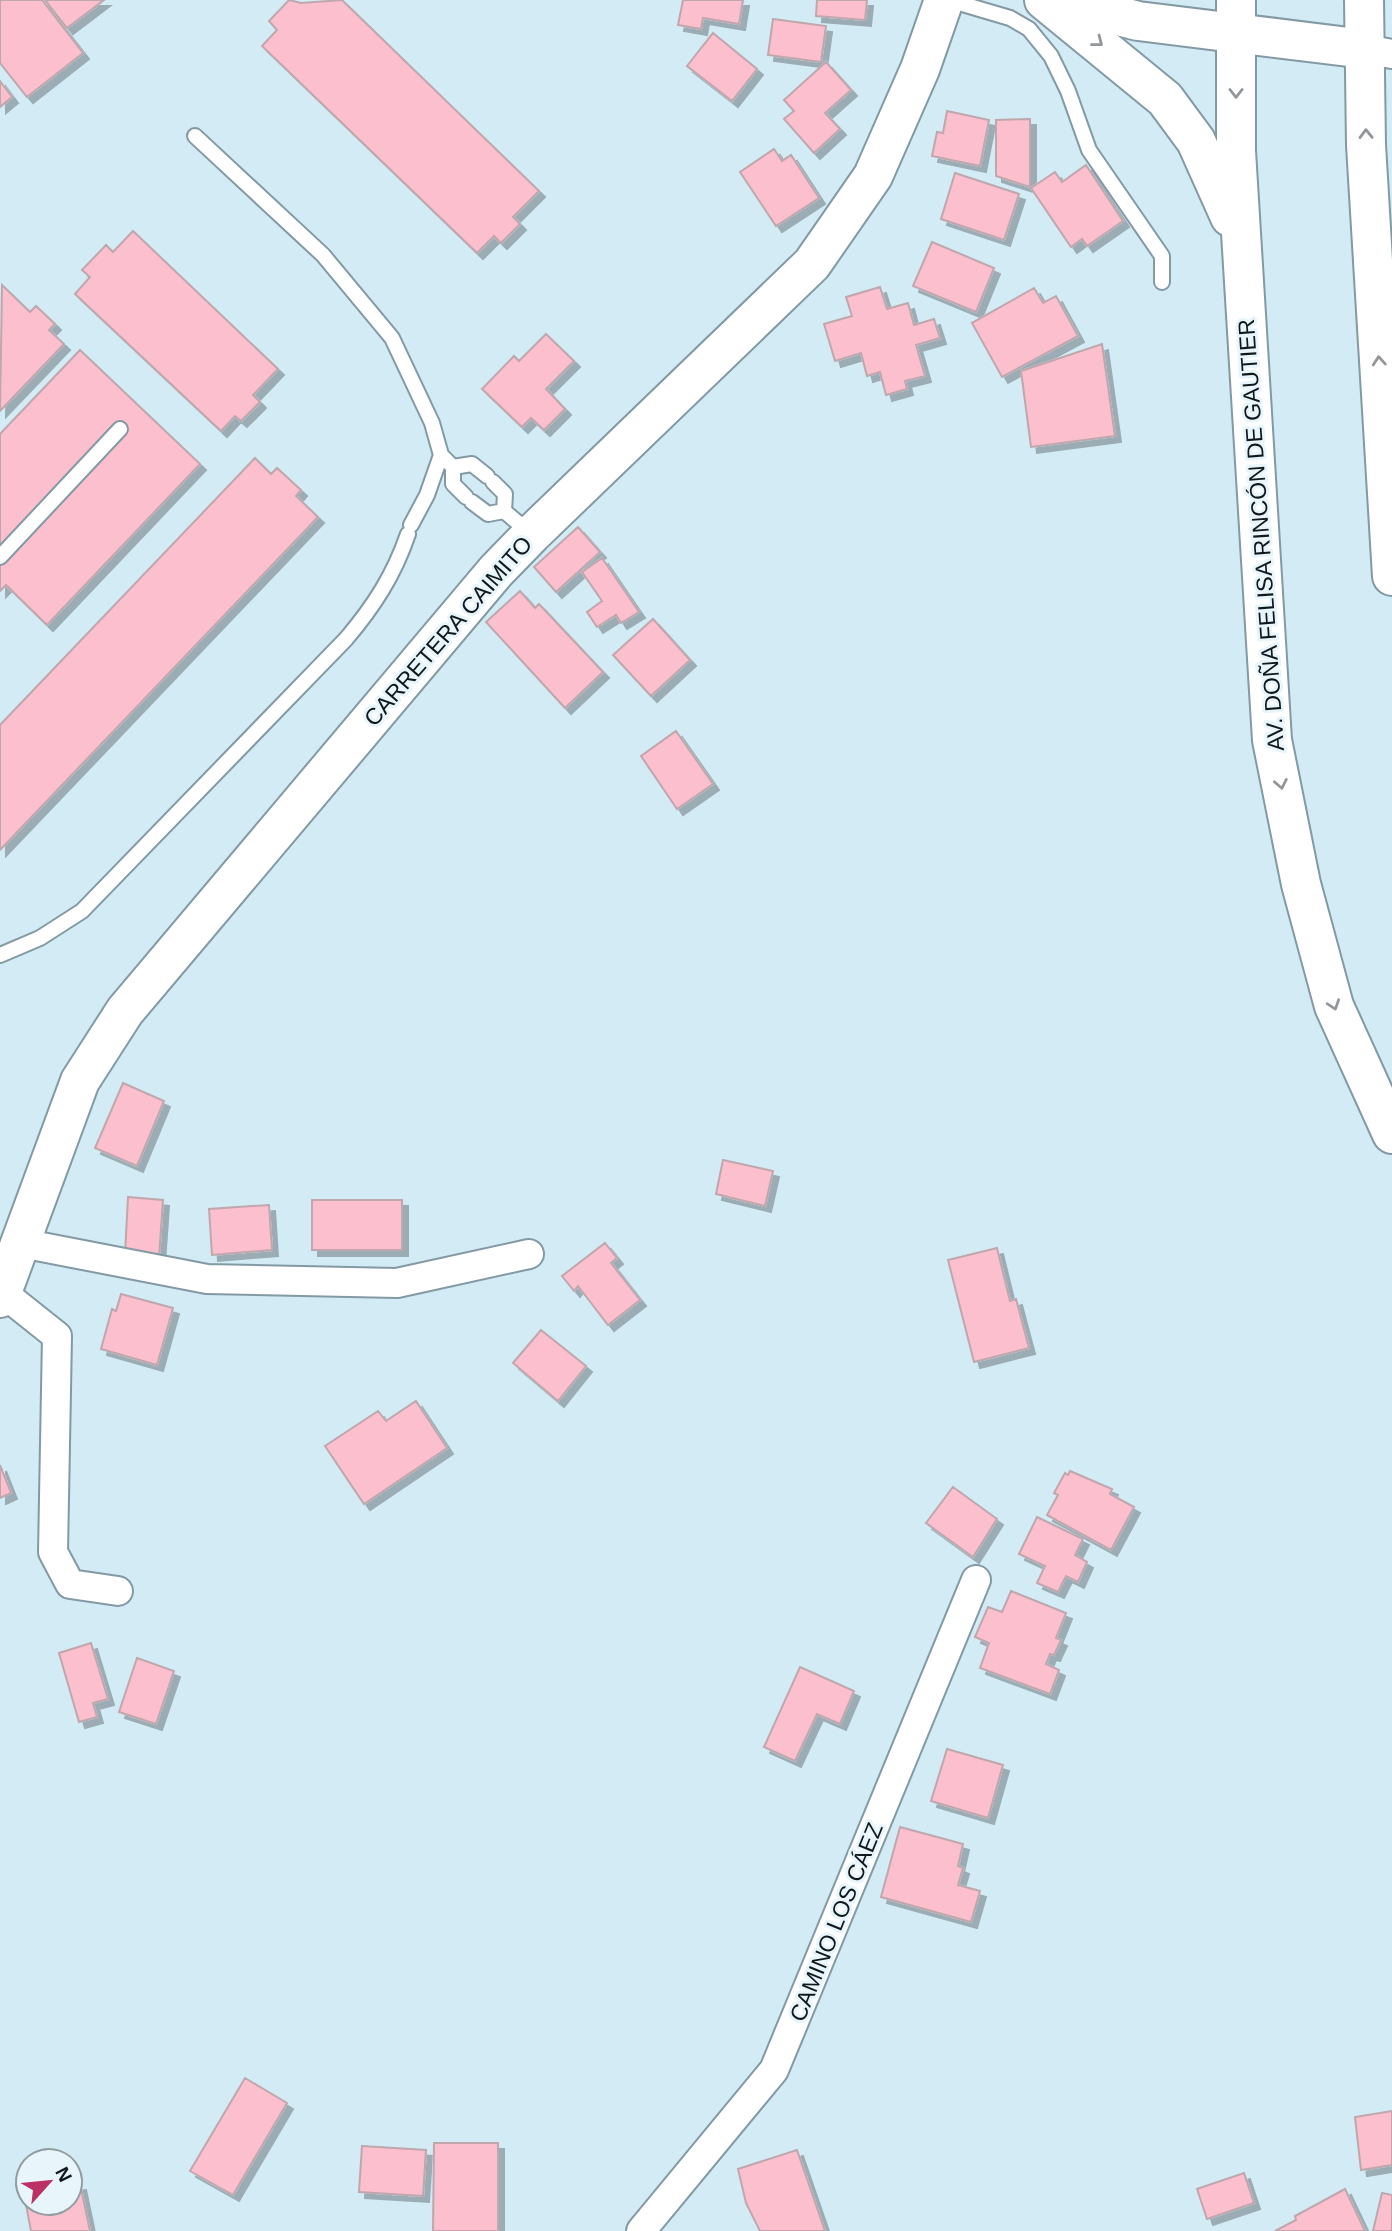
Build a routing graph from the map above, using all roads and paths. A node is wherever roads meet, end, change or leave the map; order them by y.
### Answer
1 (947, 0) edge
2 (1044, 0) edge
3 (1056, 0) edge
4 (1364, 0) edge
5 (1236, 17) edge
6 (1379, 52) edge
7 (195, 136) dead end
8 (1241, 250) junction
9 (1162, 282) dead end
10 (120, 429) dead end
11 (440, 455) junction
12 (453, 467) junction
13 (518, 523) junction
14 (0, 557) edge
15 (1392, 576) edge
16 (0, 955) edge
17 (1392, 1134) edge
18 (21, 1243) junction
19 (529, 1254) dead end
20 (2, 1296) edge
21 (976, 1580) dead end
22 (118, 1591) dead end
23 (641, 2231) edge

1 - 9 lane
1 - 13 main road, CARRETERA CAIMITO
2 -> 8 main road
3 - 5 main road
4 - 6 main road
5 - 6 main road
5 -> 8 main road, AV. DOÑA FELISA RINCÓN DE GAUTIER
15 -> 6 main road
7 - 11 lane
8 -> 17 main road, AV. DOÑA FELISA RINCÓN DE GAUTIER
10 - 14 lane
11 - 12 lane
11 - 16 lane
12 - 13 lane
12 - 13 lane
13 - 18 main road, CARRETERA CAIMITO
18 - 19 street
18 - 20 main road, CARRETERA CAIMITO
20 - 22 street
21 - 23 street, CAMINO LOS CÁEZ

